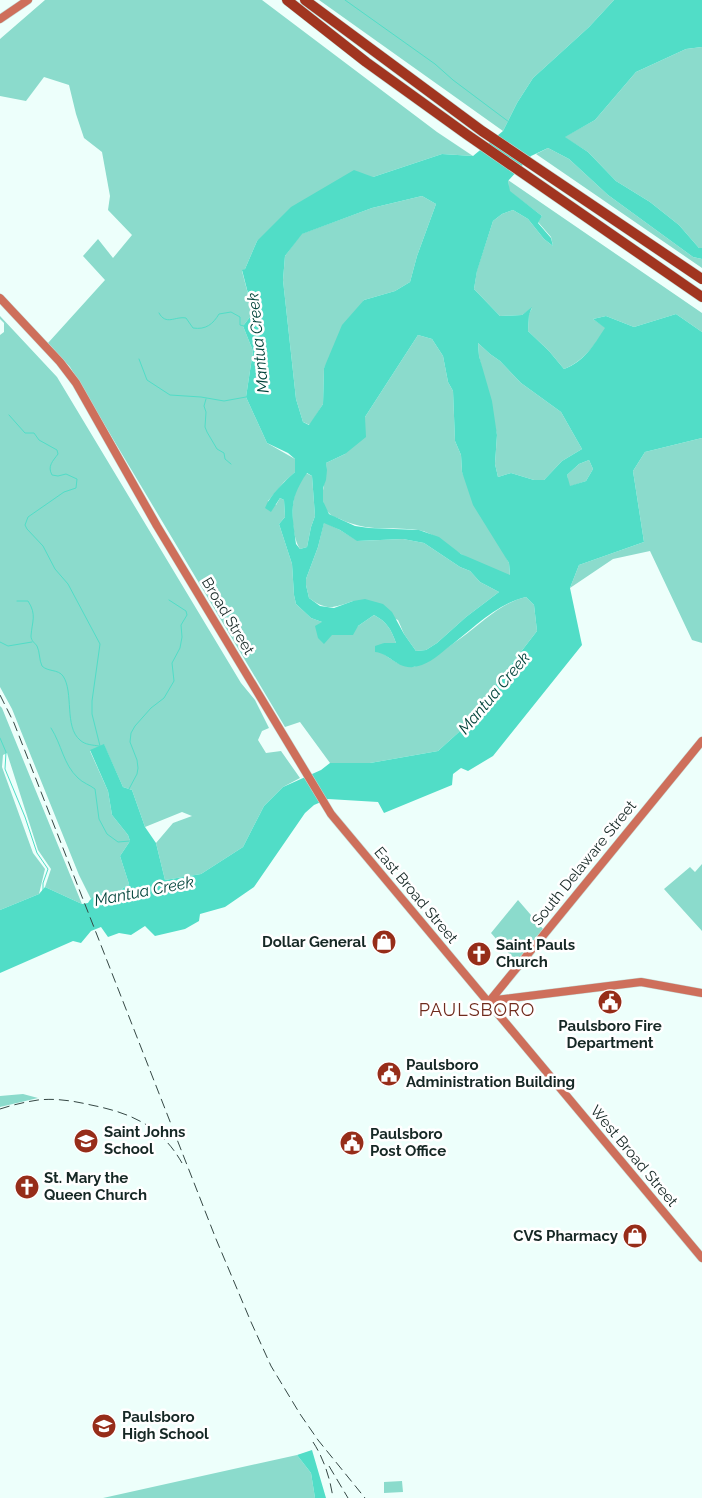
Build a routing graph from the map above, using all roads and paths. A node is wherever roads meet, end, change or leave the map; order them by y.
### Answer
1 (28, 0) edge
2 (287, 0) edge
3 (304, 0) edge
4 (315, 0) edge
5 (0, 19) edge
6 (433, 97) junction
7 (702, 279) edge
8 (702, 297) edge
9 (0, 298) edge
10 (702, 741) edge
11 (324, 803) joint
12 (702, 993) edge
13 (488, 1002) junction
14 (702, 1258) edge

1 - 5 main road
2 - 8 highway
3 - 6 highway
4 - 6 highway
6 - 7 highway
9 - 11 main road, Broad Street
10 - 13 main road, South Delaware Street
11 - 13 main road, East Broad Street
12 - 13 main road
13 - 14 main road, West Broad Street

